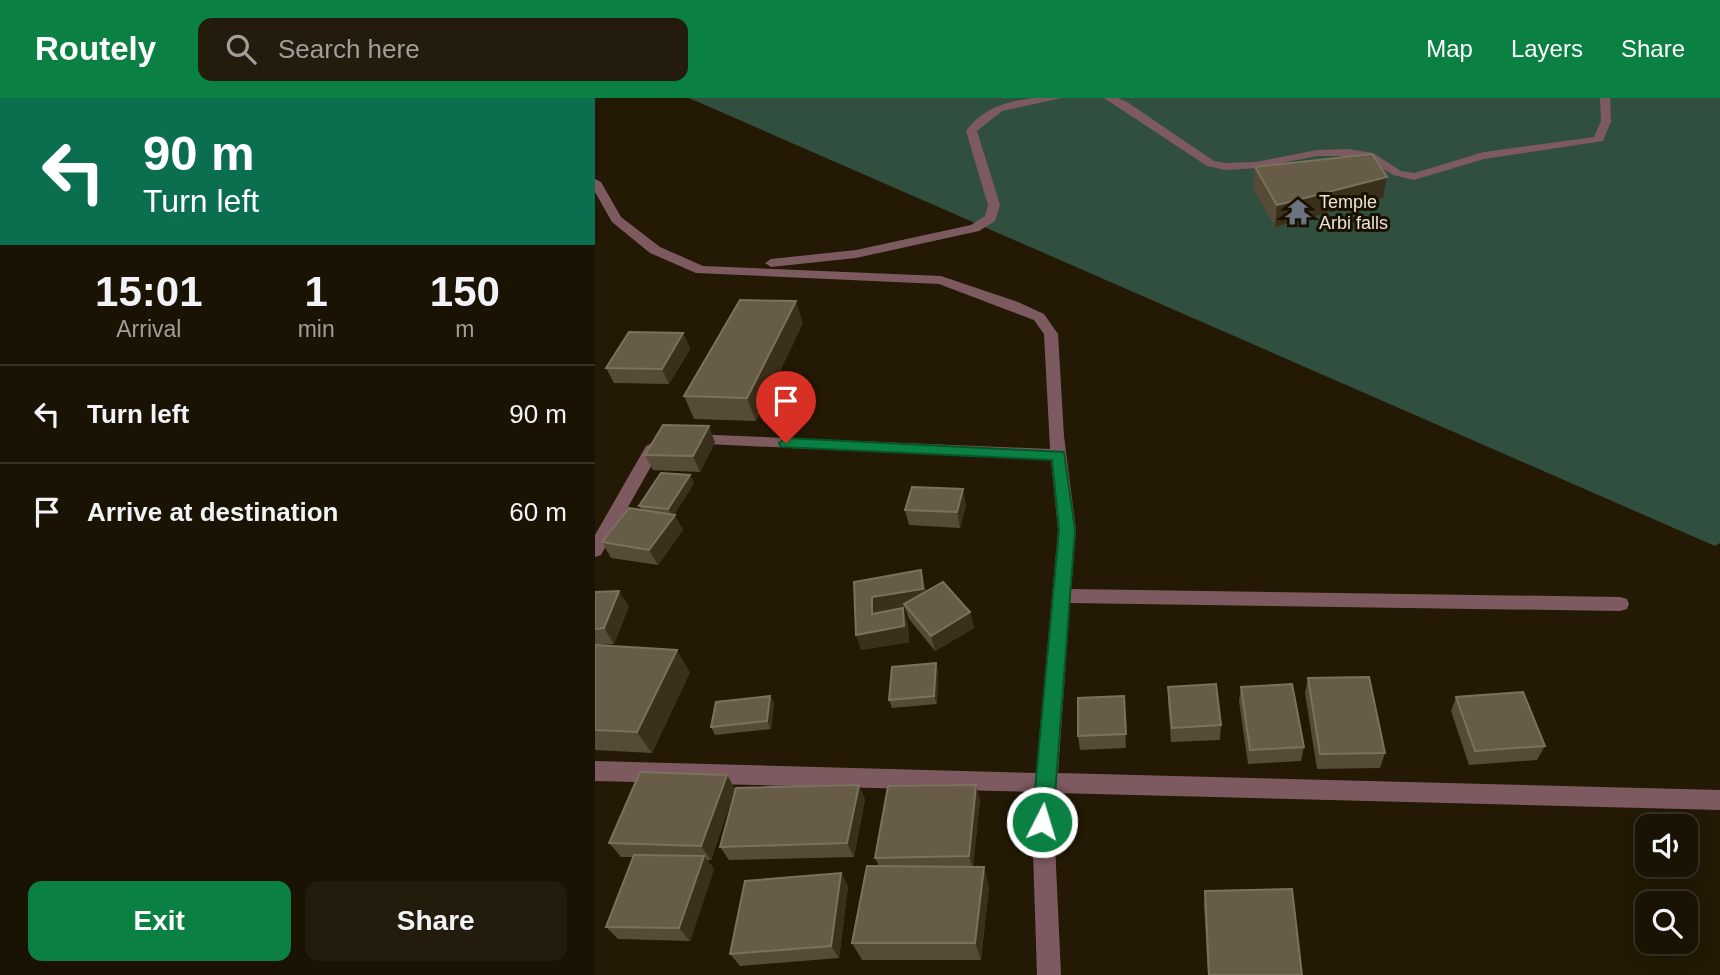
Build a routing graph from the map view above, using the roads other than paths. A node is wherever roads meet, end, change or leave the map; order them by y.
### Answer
1 (1057, 98) edge
2 (1109, 98) edge
3 (1605, 98) edge
4 (595, 182) edge
5 (701, 270) junction
6 (1059, 455) junction
7 (595, 550) edge
8 (1062, 596) junction
9 (1620, 604) dead end
10 (595, 771) edge
11 (1046, 784) junction
12 (1720, 800) edge
13 (1049, 975) edge

1 - 5 street
2 - 3 street
4 - 5 street
5 - 6 street
6 - 7 street
6 - 8 street
8 - 9 street
8 - 11 street
10 - 11 street
11 - 12 street
11 - 13 street

